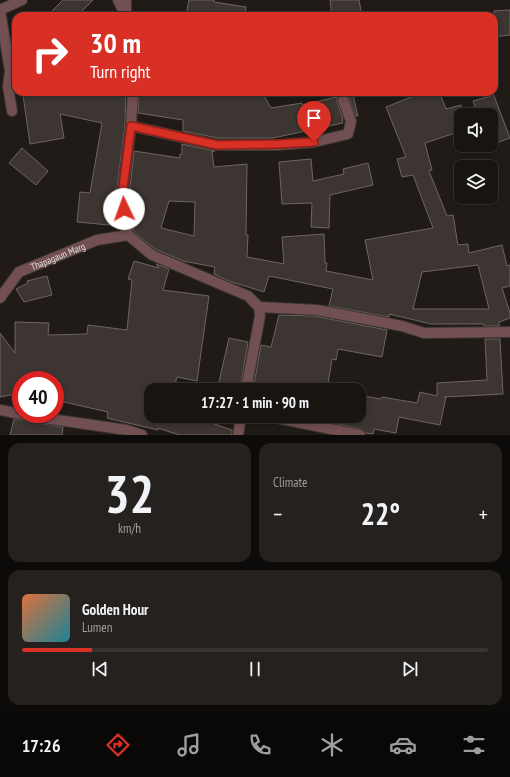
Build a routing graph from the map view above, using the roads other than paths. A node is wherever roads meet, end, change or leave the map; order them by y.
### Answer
1 (22, 0) edge
2 (118, 0) edge
3 (126, 0) edge
4 (0, 10) edge
5 (125, 12) edge
6 (126, 12) edge
7 (133, 96) edge
8 (343, 100) dead end
9 (12, 111) dead end
10 (131, 126) junction
11 (128, 235) junction
12 (0, 298) edge
13 (259, 307) junction
14 (510, 332) edge
15 (247, 383) edge
16 (0, 410) edge
17 (240, 423) edge
18 (301, 423) edge
19 (142, 435) edge
20 (238, 435) edge
21 (360, 435) edge

1 - 4 street
2 - 5 street
3 - 6 street
4 - 9 street
7 - 10 street
8 - 10 street
10 - 11 street
11 - 12 street, Thapagaun Marg
11 - 13 street
13 - 14 street
13 - 15 street
16 - 19 street
17 - 20 street
18 - 21 street

